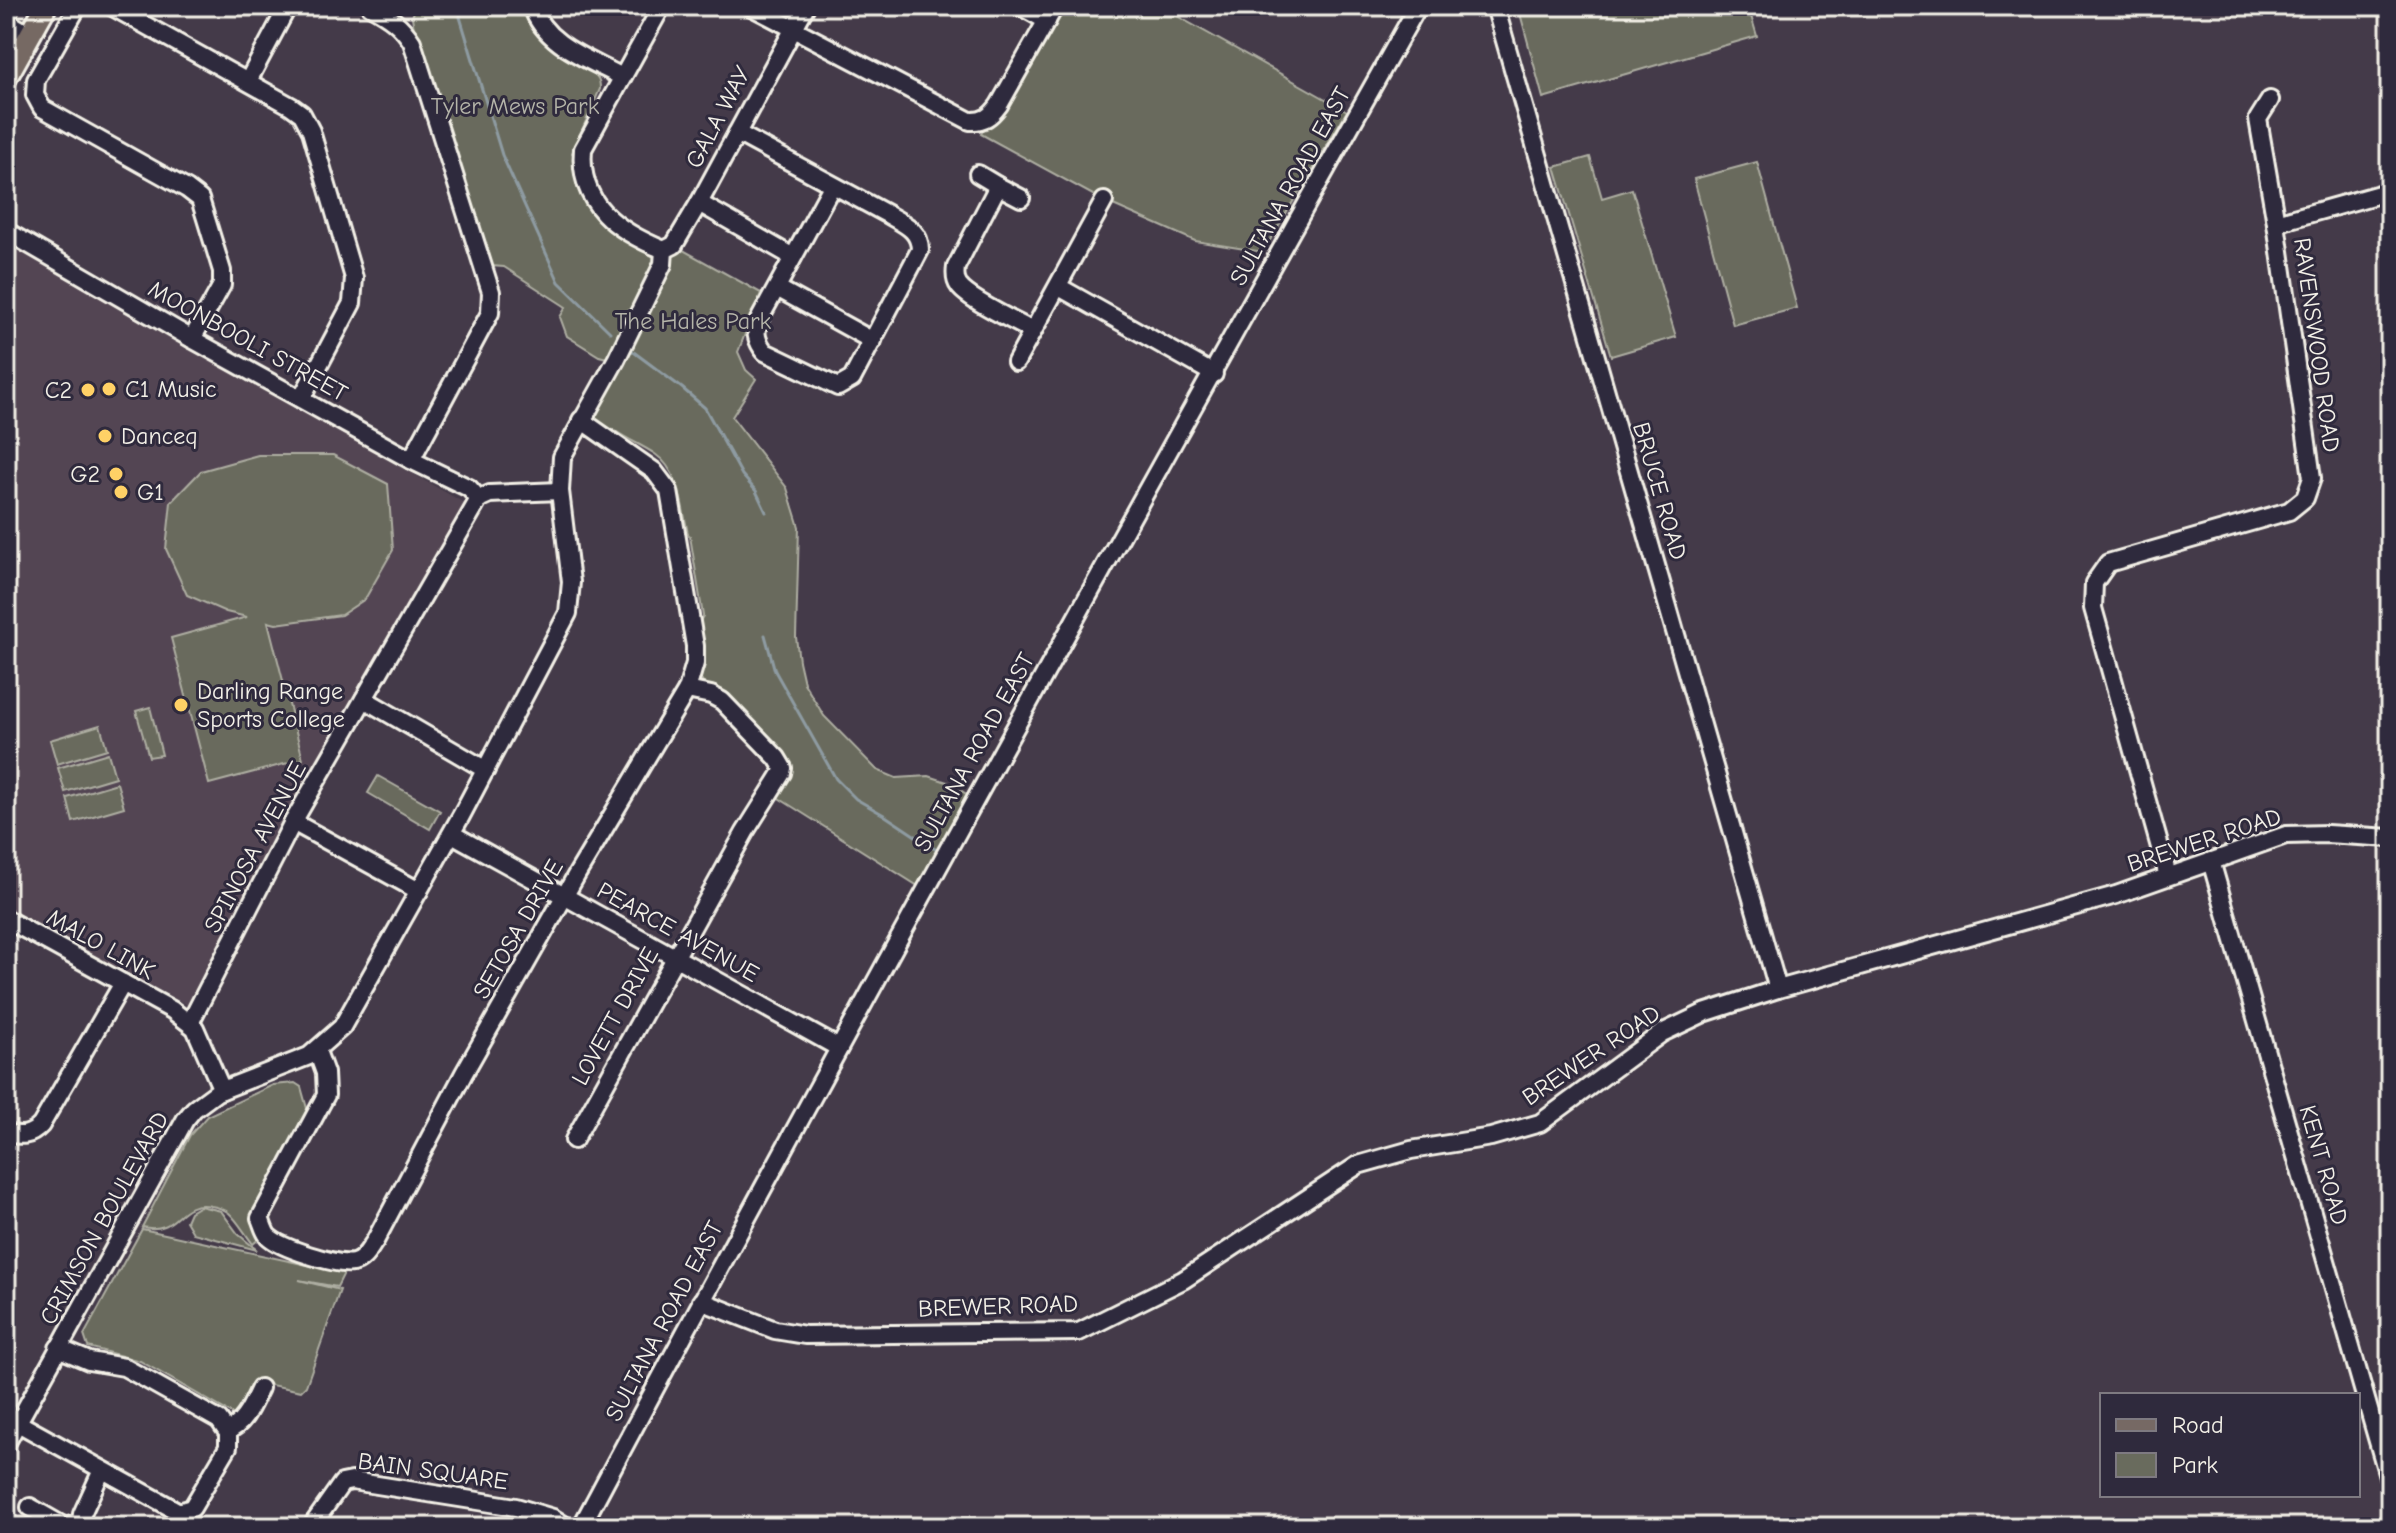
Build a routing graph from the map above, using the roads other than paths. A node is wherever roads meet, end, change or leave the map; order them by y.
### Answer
1 (46, 6) edge
2 (78, 6) edge
3 (111, 6) edge
4 (288, 6) edge
5 (370, 6) edge
6 (532, 6) edge
7 (662, 6) edge
8 (750, 6) edge
9 (806, 6) edge
10 (1020, 6) edge
11 (1418, 6) edge
12 (1495, 6) edge
13 (1051, 13) edge
14 (6, 21) edge
15 (793, 30) junction
16 (30, 35) junction
17 (622, 77) junction
18 (6, 78) edge
19 (248, 81) junction
20 (2270, 100) dead end
21 (737, 133) junction
22 (978, 174) dead end
23 (832, 186) junction
24 (998, 186) junction
25 (2390, 191) edge
26 (1021, 198) dead end
27 (1104, 201) dead end
28 (699, 203) junction
29 (2276, 223) junction
30 (6, 231) edge
31 (666, 250) junction
32 (793, 257) junction
33 (1059, 287) junction
34 (777, 288) junction
35 (1033, 331) junction
36 (192, 339) junction
37 (873, 341) junction
38 (1016, 362) dead end
39 (1214, 374) junction
40 (301, 399) junction
41 (581, 420) junction
42 (411, 460) junction
43 (560, 491) junction
44 (474, 494) junction
45 (687, 690) junction
46 (364, 699) junction
47 (486, 770) junction
48 (293, 822) junction
49 (452, 834) junction
50 (2390, 838) edge
51 (2211, 861) junction
52 (2168, 876) junction
53 (419, 891) junction
54 (565, 896) junction
55 (6, 919) edge
56 (674, 958) junction
57 (123, 983) junction
58 (1778, 989) junction
59 (190, 1023) junction
60 (839, 1048) junction
61 (313, 1054) junction
62 (219, 1091) junction
63 (6, 1133) edge
64 (574, 1140) dead end
65 (701, 1301) junction
66 (58, 1348) junction
67 (260, 1388) dead end
68 (18, 1423) junction
69 (227, 1431) junction
70 (6, 1444) edge
71 (102, 1470) junction
72 (2390, 1483) edge
73 (30, 1507) dead end
74 (181, 1519) edge
75 (80, 1525) edge
76 (311, 1527) edge
77 (567, 1527) edge
78 (581, 1527) edge

1 - 16 main road
2 - 36 street
3 - 19 street
4 - 19 street
5 - 42 street
6 - 17 street
7 - 17 street
8 - 15 street
9 - 15 street, GALA WAY
10 - 13 street
11 - 39 street, SULTANA ROAD EAST
12 - 58 street, BRUCE ROAD
13 - 15 street
14 - 16 street
15 - 21 street, GALA WAY
16 - 18 main road
17 - 31 street
19 - 40 street
20 - 29 street, RAVENSWOOD ROAD
21 - 23 street
21 - 28 street, GALA WAY
22 - 24 street
23 - 32 street
23 - 37 street
24 - 26 street
24 - 35 street
25 - 29 street
27 - 33 street
28 - 31 street, GALA WAY
28 - 32 street
29 - 52 street, RAVENSWOOD ROAD
30 - 36 street, MOONBOOLI STREET
31 - 41 street, GALA WAY
32 - 34 street
33 - 35 street
33 - 39 street
34 - 37 street
34 - 37 street
35 - 38 street
36 - 40 street, MOONBOOLI STREET
39 - 60 street, SULTANA ROAD EAST
40 - 42 street, MOONBOOLI STREET
41 - 43 street
41 - 45 street, SETOSA DRIVE
42 - 44 street, MOONBOOLI STREET
43 - 44 street
43 - 47 street, CRIMSON BOULEVARD
44 - 46 street, SPINOSA AVENUE
45 - 54 street, SETOSA DRIVE
45 - 56 street, LOVETT DRIVE
46 - 47 street
46 - 48 street, SPINOSA AVENUE
47 - 49 street, CRIMSON BOULEVARD
48 - 53 street
48 - 59 street, SPINOSA AVENUE
49 - 53 street, CRIMSON BOULEVARD
49 - 54 street, PEARCE AVENUE
50 - 51 street, BREWER ROAD
51 - 52 street, BREWER ROAD
51 - 72 street, KENT ROAD
52 - 58 street, BREWER ROAD
53 - 61 street, CRIMSON BOULEVARD
54 - 56 street, PEARCE AVENUE
54 - 61 street, SETOSA DRIVE
55 - 57 street, MALO LINK
56 - 60 street, PEARCE AVENUE
56 - 64 street, LOVETT DRIVE
57 - 59 street, MALO LINK
57 - 63 street
58 - 65 street, BREWER ROAD
59 - 62 street
60 - 65 street, SULTANA ROAD EAST
61 - 62 street, CRIMSON BOULEVARD
62 - 66 street, CRIMSON BOULEVARD
65 - 78 street, SULTANA ROAD EAST
66 - 68 street, CRIMSON BOULEVARD
66 - 69 street
67 - 69 street
68 - 70 street, CRIMSON BOULEVARD
68 - 71 street
69 - 74 street
71 - 74 street
71 - 75 street
73 - 75 street
76 - 77 street, BAIN SQUARE

